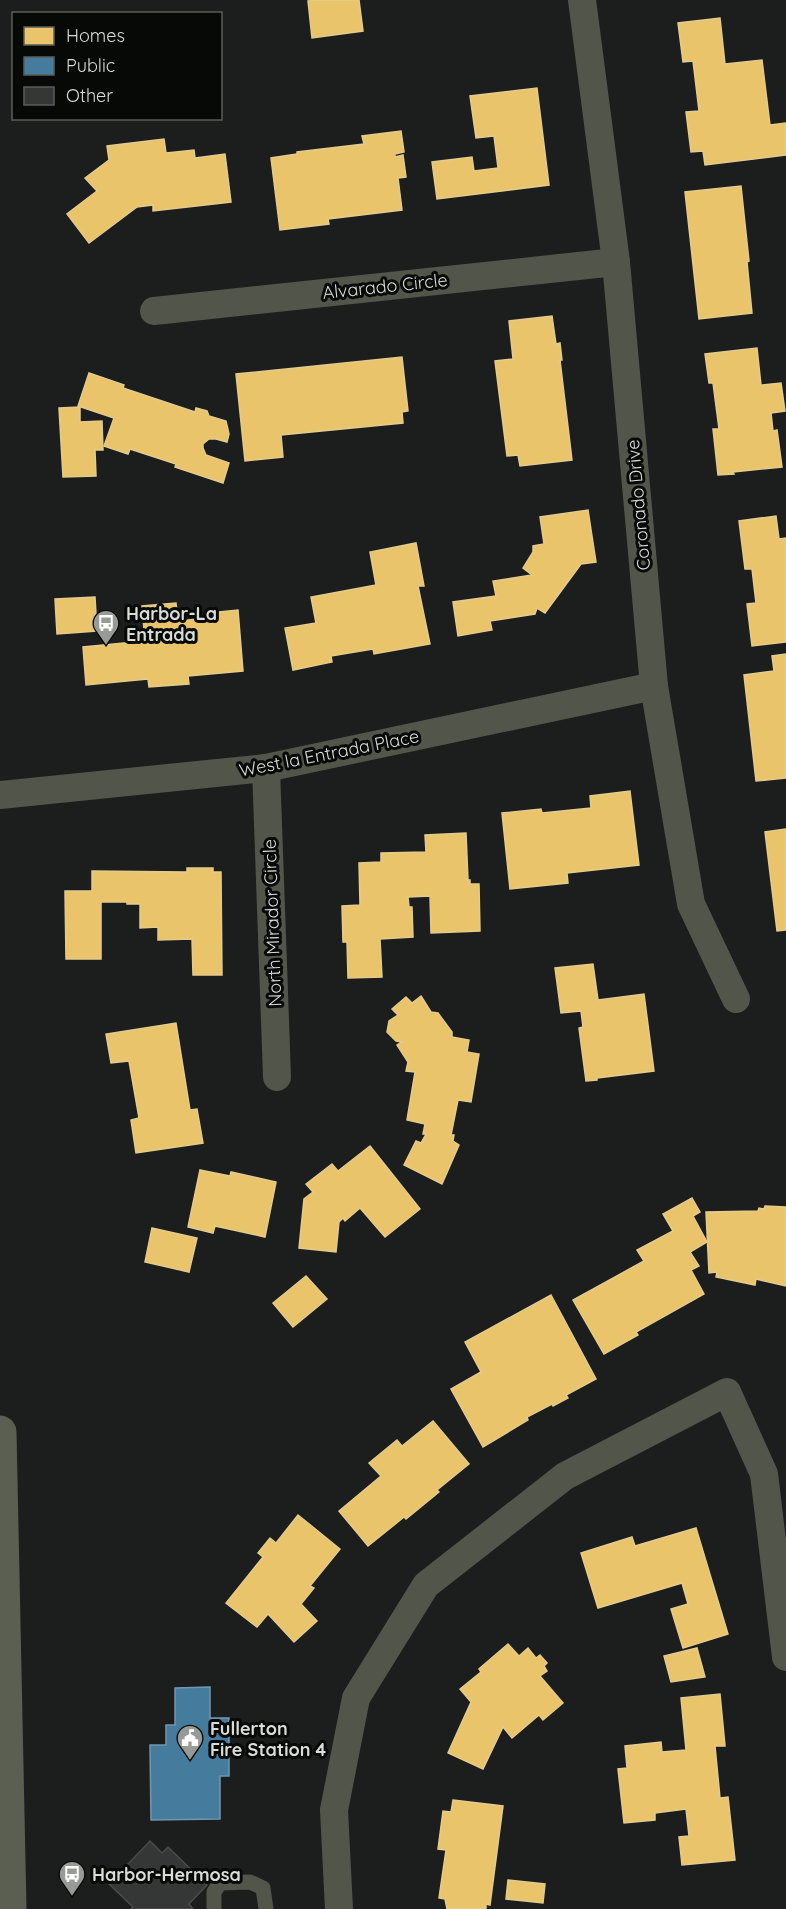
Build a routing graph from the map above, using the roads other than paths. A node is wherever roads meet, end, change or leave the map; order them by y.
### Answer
1 (582, 0) edge
2 (616, 262) junction
3 (154, 311) dead end
4 (654, 686) junction
5 (266, 768) junction
6 (0, 795) edge
7 (736, 999) dead end
8 (277, 1077) dead end
9 (0, 1432) edge
10 (786, 1658) edge
11 (10, 1909) edge
12 (214, 1909) edge
13 (266, 1909) edge
14 (339, 1909) edge

1 - 2 street, Coronado Drive
2 - 3 street, Alvarado Circle
2 - 4 street, Coronado Drive
4 - 5 street, West la Entrada Place
4 - 7 street, Coronado Drive
5 - 6 street, West la Entrada Place
5 - 8 street, North Mirador Circle
9 - 11 main road
10 - 14 street
12 - 13 lane

